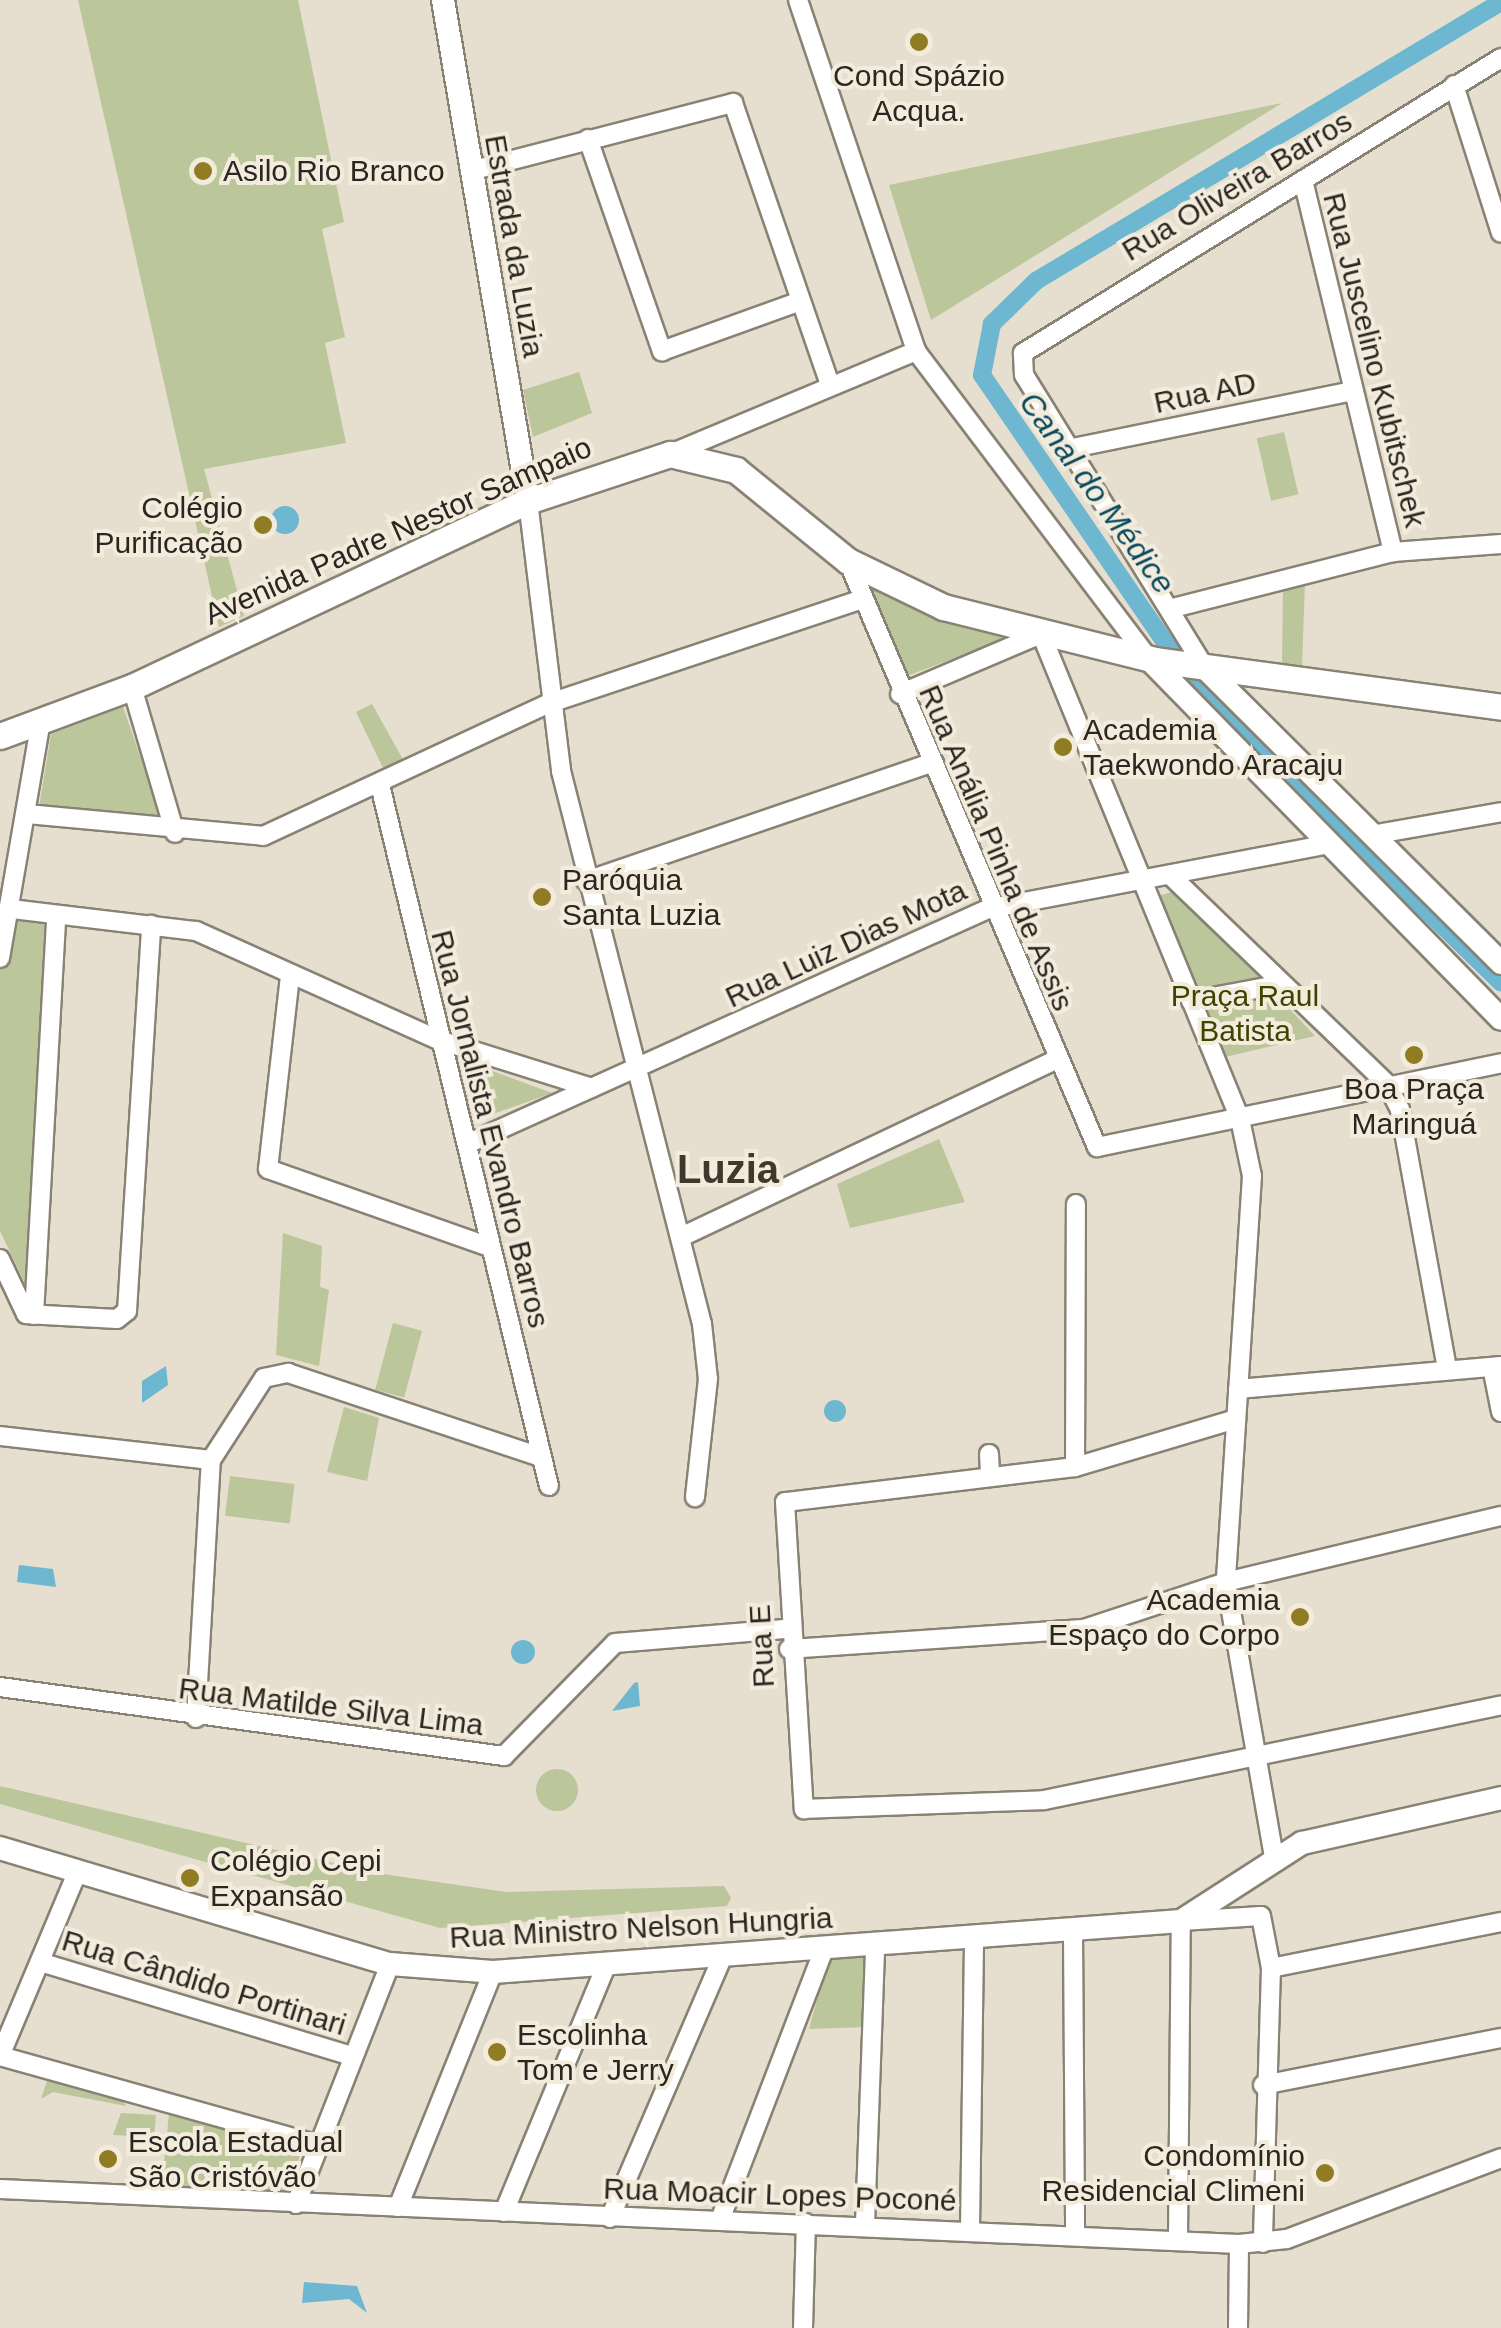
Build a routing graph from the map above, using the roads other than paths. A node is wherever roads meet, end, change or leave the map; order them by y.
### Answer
1 (443, 0) edge
2 (798, 0) edge
3 (1501, 58) edge
4 (1454, 86) junction
5 (588, 139) junction
6 (470, 171) junction
7 (1303, 180) junction
8 (1501, 233) edge
9 (798, 302) junction
10 (916, 351) junction
11 (830, 384) junction
12 (1353, 391) junction
13 (1068, 449) junction
14 (670, 454) junction
15 (528, 501) junction
16 (1501, 544) edge
17 (1392, 552) junction
18 (848, 561) junction
19 (863, 600) junction
20 (1169, 610) junction
21 (1040, 635) junction
22 (1152, 659) junction
23 (1202, 668) junction
24 (132, 686) junction
25 (900, 694) junction
26 (550, 703) junction
27 (1501, 707) edge
28 (40, 726) junction
29 (0, 736) edge
30 (928, 764) junction
31 (380, 785) junction
32 (1501, 812) edge
33 (28, 814) junction
34 (175, 833) junction
35 (1371, 835) junction
36 (1326, 845) junction
37 (1171, 876) junction
38 (586, 881) junction
39 (1139, 882) junction
40 (988, 908) junction
41 (11, 910) junction
42 (56, 916) junction
43 (151, 925) junction
44 (0, 958) edge
45 (1501, 963) edge
46 (290, 976) junction
47 (1277, 985) junction
48 (1191, 1001) junction
49 (1501, 1019) edge
50 (439, 1040) junction
51 (1056, 1060) junction
52 (1501, 1063) edge
53 (640, 1070) junction
54 (1387, 1084) junction
55 (592, 1088) junction
56 (1240, 1120) junction
57 (467, 1144) junction
58 (1076, 1204) dead end
59 (680, 1237) junction
60 (490, 1247) junction
61 (0, 1259) edge
62 (34, 1315) junction
63 (1496, 1366) edge
64 (1447, 1368) junction
65 (1238, 1389) junction
66 (1501, 1412) edge
67 (1236, 1419) junction
68 (0, 1436) edge
69 (989, 1454) dead end
70 (541, 1457) junction
71 (211, 1460) junction
72 (1075, 1467) junction
73 (990, 1476) junction
74 (549, 1486) dead end
75 (695, 1498) dead end
76 (1501, 1516) edge
77 (1226, 1582) junction
78 (787, 1629) junction
79 (789, 1649) junction
80 (0, 1687) edge
81 (1501, 1705) edge
82 (196, 1718) junction
83 (1253, 1757) junction
84 (1501, 1798) edge
85 (0, 1848) edge
86 (1274, 1857) junction
87 (77, 1873) junction
88 (1180, 1921) junction
89 (1501, 1922) edge
90 (1073, 1932) junction
91 (974, 1939) junction
92 (875, 1945) junction
93 (824, 1948) junction
94 (723, 1955) junction
95 (40, 1962) junction
96 (607, 1963) junction
97 (390, 1964) junction
98 (1271, 1968) junction
99 (493, 1972) junction
100 (1501, 2038) edge
101 (0, 2056) edge
102 (352, 2056) junction
103 (1263, 2085) junction
104 (315, 2144) junction
105 (1501, 2158) edge
106 (0, 2189) edge
107 (296, 2204) junction
108 (398, 2208) junction
109 (504, 2212) junction
110 (610, 2218) junction
111 (720, 2220) junction
112 (806, 2223) junction
113 (864, 2224) junction
114 (970, 2229) junction
115 (1075, 2233) junction
116 (1178, 2239) junction
117 (1263, 2243) junction
118 (1239, 2244) junction
119 (803, 2328) edge
120 (1238, 2328) edge

1 - 6 street, Estrada da Luzia
2 - 10 street
3 - 4 street, Rua Oliveira Barros
4 - 7 street, Rua Oliveira Barros
4 - 8 street
5 - 6 street
5 - 9 street
5 - 9 street
6 - 15 street, Estrada da Luzia
7 - 12 street, Rua Juscelino Kubitschek
7 - 13 street, Rua Oliveira Barros
9 - 11 street
10 - 11 street
10 - 22 street
11 - 14 street
12 - 13 street, Rua AD
12 - 17 street, Rua Juscelino Kubitschek
13 - 20 street
14 - 15 main road, Avenida Padre Nestor Sampaio
14 - 18 main road
15 - 24 main road, Avenida Padre Nestor Sampaio
15 - 26 street
16 - 17 street
17 - 20 street
18 - 19 street, Rua Anália Pinha de Assis
18 - 21 main road
19 - 25 street, Rua Anália Pinha de Assis
19 - 26 street
20 - 23 street
21 - 22 main road
21 - 25 street
21 - 39 street
22 - 23 main road
22 - 36 street
23 - 27 main road
23 - 35 street
24 - 28 main road, Avenida Padre Nestor Sampaio
24 - 34 street
25 - 30 street, Rua Anália Pinha de Assis
26 - 31 street
26 - 38 street
28 - 29 main road, Avenida Padre Nestor Sampaio
28 - 33 street
30 - 38 street
30 - 40 street, Rua Anália Pinha de Assis
31 - 34 street
31 - 50 street, Rua Jornalista Evandro Barros
32 - 35 street
33 - 34 street
33 - 41 street
35 - 45 street
36 - 37 street, Rua Luiz Dias Mota
36 - 49 street
37 - 39 street, Rua Luiz Dias Mota
37 - 47 street
38 - 53 street
39 - 40 street, Rua Luiz Dias Mota
39 - 48 street
40 - 51 street, Rua Anália Pinha de Assis
40 - 53 street, Rua Luiz Dias Mota
41 - 42 street
41 - 44 street
42 - 43 street
42 - 62 street
43 - 46 street
43 - 62 street
46 - 50 street
46 - 60 street
47 - 48 street
47 - 54 street
48 - 56 street
50 - 55 street
50 - 57 street, Rua Jornalista Evandro Barros
51 - 56 street, Rua Anália Pinha de Assis
51 - 59 street
52 - 54 street
53 - 55 street, Rua Luiz Dias Mota
53 - 59 street
54 - 56 street
54 - 64 street
55 - 57 street, Rua Luiz Dias Mota
56 - 65 street
57 - 60 street, Rua Jornalista Evandro Barros
58 - 72 street
59 - 75 street
60 - 70 street, Rua Jornalista Evandro Barros
61 - 62 street
63 - 64 street
63 - 66 street
64 - 65 street
65 - 67 street
67 - 72 street
67 - 77 street
68 - 71 street
69 - 73 street
70 - 71 street
70 - 74 street, Rua Jornalista Evandro Barros
71 - 82 street
72 - 73 street
73 - 78 street, Rua E
76 - 77 street
77 - 79 street
77 - 83 street
78 - 79 street, Rua E
78 - 82 street, Rua Matilde Silva Lima
79 - 83 street, Rua E
80 - 82 street, Rua Matilde Silva Lima
81 - 83 street
83 - 86 street
84 - 86 street, Rua Ministro Nelson Hungria
85 - 87 street, Rua Ministro Nelson Hungria
86 - 88 street, Rua Ministro Nelson Hungria
87 - 95 street
87 - 97 street, Rua Ministro Nelson Hungria
88 - 90 street, Rua Ministro Nelson Hungria
88 - 98 street, Rua Ministro Nelson Hungria
88 - 116 street
89 - 98 street
90 - 91 street, Rua Ministro Nelson Hungria
90 - 115 street
91 - 92 street, Rua Ministro Nelson Hungria
91 - 114 street
92 - 93 street, Rua Ministro Nelson Hungria
92 - 113 street
93 - 94 street, Rua Ministro Nelson Hungria
93 - 111 street
94 - 96 street, Rua Ministro Nelson Hungria
94 - 110 street
95 - 101 street
95 - 102 street, Rua Cândido Portinari
96 - 99 street, Rua Ministro Nelson Hungria
96 - 109 street
97 - 99 street, Rua Ministro Nelson Hungria
97 - 102 street
98 - 103 street
99 - 108 street
100 - 103 street
101 - 104 street
102 - 104 street
103 - 117 street
104 - 107 street
105 - 117 street, Rua Moacir Lopes Poconé
106 - 107 street, Rua Moacir Lopes Poconé
107 - 108 street, Rua Moacir Lopes Poconé
108 - 109 street, Rua Moacir Lopes Poconé
109 - 110 street, Rua Moacir Lopes Poconé
110 - 111 street, Rua Moacir Lopes Poconé
111 - 112 street, Rua Moacir Lopes Poconé
112 - 113 street, Rua Moacir Lopes Poconé
112 - 119 street
113 - 114 street, Rua Moacir Lopes Poconé
114 - 115 street, Rua Moacir Lopes Poconé
115 - 116 street, Rua Moacir Lopes Poconé
116 - 118 street, Rua Moacir Lopes Poconé
117 - 118 street, Rua Moacir Lopes Poconé
118 - 120 street

